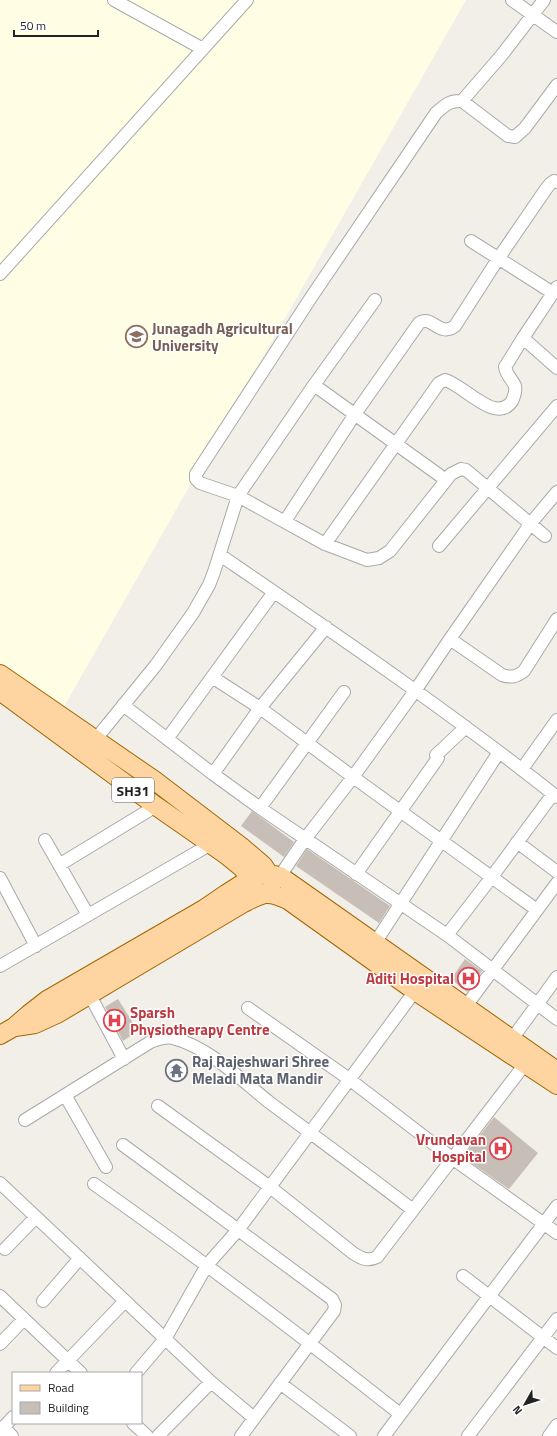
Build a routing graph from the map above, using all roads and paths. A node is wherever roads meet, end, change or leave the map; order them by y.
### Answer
1 (114, 0) edge
2 (247, 0) edge
3 (512, 0) edge
4 (544, 0) edge
5 (533, 15) junction
6 (557, 32) edge
7 (203, 49) junction
8 (557, 85) edge
9 (462, 101) junction
10 (557, 182) edge
11 (471, 241) dead end
12 (498, 259) junction
13 (0, 274) edge
14 (555, 290) edge
15 (375, 300) dead end
16 (523, 338) junction
17 (557, 368) edge
18 (314, 385) junction
19 (557, 406) edge
20 (355, 414) junction
21 (396, 444) junction
22 (446, 480) junction
23 (488, 487) junction
24 (557, 492) edge
25 (237, 499) junction
26 (285, 521) junction
27 (531, 523) junction
28 (545, 536) dead end
29 (325, 544) junction
30 (439, 546) dead end
31 (220, 555) junction
32 (274, 592) junction
33 (557, 619) edge
34 (326, 627) junction
35 (450, 639) junction
36 (0, 674) edge
37 (212, 677) junction
38 (0, 691) edge
39 (415, 691) junction
40 (344, 692) dead end
41 (123, 705) junction
42 (260, 708) junction
43 (557, 720) edge
44 (466, 727) junction
45 (167, 739) junction
46 (95, 740) junction
47 (307, 744) junction
48 (499, 752) junction
49 (522, 769) junction
50 (213, 774) junction
51 (353, 777) junction
52 (555, 795) edge
53 (156, 806) junction
54 (260, 808) junction
55 (401, 811) junction
56 (305, 839) junction
57 (45, 840) dead end
58 (442, 841) junction
59 (517, 842) junction
60 (211, 844) junction
61 (59, 865) junction
62 (557, 872) edge
63 (356, 874) junction
64 (275, 875) junction
65 (0, 878) edge
66 (251, 878) junction
67 (491, 878) junction
68 (557, 883) edge
69 (267, 895) junction
70 (401, 904) junction
71 (537, 910) junction
72 (88, 915) junction
73 (446, 936) junction
74 (375, 943) junction
75 (36, 946) junction
76 (0, 966) edge
77 (494, 970) junction
78 (557, 977) edge
79 (86, 987) junction
80 (415, 991) junction
81 (536, 1005) junction
82 (466, 1006) junction
83 (248, 1008) dead end
84 (557, 1019) edge
85 (7, 1031) edge
86 (512, 1039) junction
87 (124, 1059) junction
88 (524, 1064) junction
89 (557, 1071) edge
90 (349, 1079) junction
91 (557, 1085) edge
92 (65, 1095) junction
93 (158, 1106) dead end
94 (26, 1120) dead end
95 (310, 1131) junction
96 (123, 1145) dead end
97 (452, 1158) junction
98 (106, 1167) dead end
99 (0, 1183) edge
100 (94, 1184) dead end
101 (270, 1187) junction
102 (557, 1206) edge
103 (413, 1210) junction
104 (36, 1217) junction
105 (544, 1224) junction
106 (238, 1230) junction
107 (557, 1233) edge
108 (5, 1249) dead end
109 (80, 1258) junction
110 (206, 1264) junction
111 (463, 1276) dead end
112 (0, 1296) edge
113 (489, 1296) junction
114 (44, 1301) dead end
115 (125, 1301) junction
116 (24, 1319) junction
117 (557, 1319) edge
118 (165, 1338) junction
119 (543, 1338) junction
120 (310, 1342) junction
121 (0, 1344) edge
122 (557, 1348) edge
123 (68, 1360) junction
124 (57, 1372) edge
125 (80, 1372) edge
126 (137, 1372) edge
127 (211, 1382) junction
128 (280, 1383) junction
129 (400, 1414) junction
130 (12, 1418) edge
131 (254, 1418) junction
132 (134, 1424) edge
133 (557, 1425) edge
134 (2, 1429) edge
135 (12, 1436) edge
136 (147, 1436) edge
137 (158, 1436) edge
138 (241, 1436) edge
139 (350, 1436) edge
140 (384, 1436) edge
141 (468, 1436) edge
142 (549, 1436) edge

1 - 7 street
2 - 7 street
3 - 5 street
4 - 5 street
5 - 6 street
5 - 9 street
7 - 13 street
8 - 9 street
9 - 25 street
10 - 12 street
11 - 12 street
12 - 14 street
12 - 20 street
14 - 16 street
15 - 18 street
16 - 17 street
16 - 21 street
18 - 20 street
18 - 25 street
19 - 23 street
20 - 21 street
20 - 26 street
21 - 22 street
21 - 29 street
22 - 23 street
22 - 29 street
23 - 27 street
23 - 30 street
24 - 27 street
25 - 26 street
25 - 31 street
26 - 29 street
27 - 28 street
27 - 35 street
31 - 32 street
31 - 41 street
32 - 34 street
32 - 37 street
33 - 35 street
34 - 39 street
34 - 42 street
35 - 39 street
36 - 46 main road
37 - 42 street
37 - 45 street
38 - 53 main road, SH31
39 - 44 street
39 - 51 street
40 - 47 street
41 - 45 street
41 - 46 street
42 - 47 street
42 - 50 street
43 - 49 street
44 - 48 street
44 - 55 street
45 - 50 street
46 - 64 main road
47 - 51 street
47 - 54 street
48 - 49 street
48 - 58 street
49 - 52 street
50 - 54 street
51 - 55 street
51 - 56 street
52 - 59 street
53 - 60 main road, SH31
53 - 61 street
54 - 56 street
55 - 58 street
55 - 63 street
56 - 63 street
56 - 64 street
57 - 61 street
58 - 67 street
58 - 70 street
59 - 62 street
59 - 67 street
60 - 66 main road, SH31
60 - 72 street
61 - 72 street
63 - 70 street
64 - 66 main road
64 - 69 main road
64 - 74 main road
65 - 75 street
66 - 69 main road, SH31
66 - 79 main road
67 - 71 street
67 - 73 street
68 - 71 street
69 - 79 main road
69 - 80 main road
70 - 73 street
70 - 74 street
71 - 77 street
72 - 75 street
73 - 77 street
74 - 82 main road
75 - 76 street
77 - 81 street
77 - 82 street
78 - 81 street
79 - 85 main road
79 - 87 street
80 - 88 main road
80 - 90 street
81 - 84 street
81 - 86 street
82 - 86 main road
83 - 90 street
86 - 89 main road
87 - 92 street
87 - 95 street
88 - 91 main road
88 - 97 street
90 - 95 street
90 - 97 street
92 - 94 street
92 - 98 street
93 - 101 street
95 - 101 street
95 - 103 street
96 - 106 street
97 - 103 street
97 - 105 street
99 - 104 street
100 - 110 street
101 - 103 street
101 - 106 street
102 - 105 street
104 - 108 street
104 - 109 street
105 - 107 street
105 - 113 street
106 - 110 street
106 - 120 street
109 - 114 street
109 - 115 street
110 - 118 street
110 - 120 street
111 - 113 street
112 - 116 street
113 - 119 street
113 - 129 street
115 - 118 street
115 - 123 street
116 - 121 street
116 - 123 street
117 - 119 street
118 - 126 street
118 - 127 street
119 - 122 street
119 - 141 street
120 - 128 street
120 - 129 street
123 - 124 street
123 - 125 street
127 - 131 street
127 - 137 street
128 - 131 street
128 - 139 street
129 - 140 street
130 - 134 street
131 - 138 street
132 - 136 street
133 - 142 street
134 - 135 street

